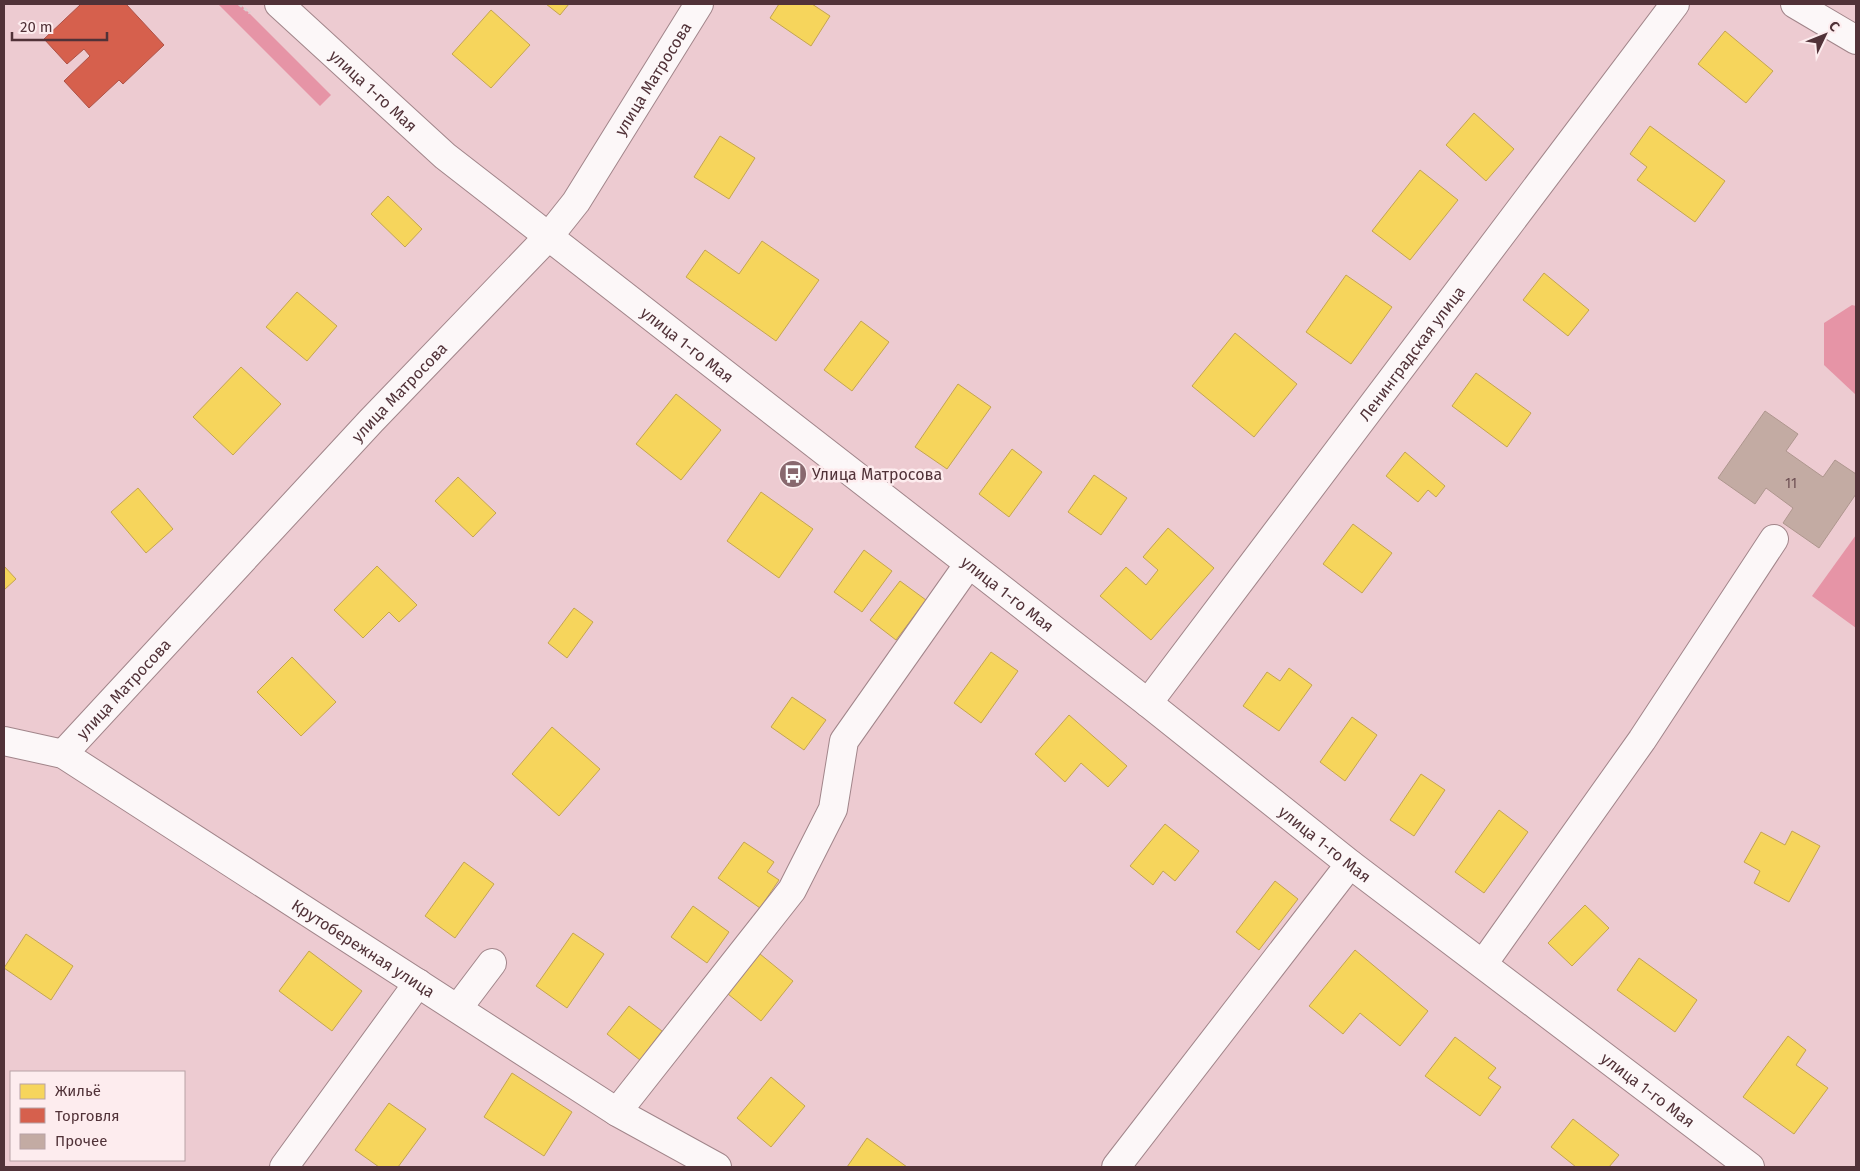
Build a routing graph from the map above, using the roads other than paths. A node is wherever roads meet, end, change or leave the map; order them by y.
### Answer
1 (279, 4) edge
2 (699, 4) edge
3 (1675, 4) edge
4 (1795, 4) edge
5 (1856, 40) edge
6 (548, 236) junction
7 (1774, 539) dead end
8 (968, 565) junction
9 (1148, 703) junction
10 (4, 740) edge
11 (63, 754) junction
12 (1350, 864) junction
13 (492, 963) dead end
14 (1483, 964) junction
15 (418, 983) junction
16 (458, 1008) junction
17 (617, 1112) junction
18 (284, 1167) edge
19 (717, 1167) edge
20 (1116, 1167) edge
21 (1750, 1167) edge

1 - 6 street, улица 1-го Мая
2 - 6 street, улица Матросова
3 - 9 street, Ленинградская улица
4 - 5 street
6 - 8 street, улица 1-го Мая
6 - 11 street, улица Матросова
7 - 14 street
8 - 9 street, улица 1-го Мая
8 - 17 street
9 - 12 street, улица 1-го Мая
10 - 11 street, Крутобережная улица
11 - 15 street, Крутобережная улица
12 - 14 street, улица 1-го Мая
12 - 20 street
13 - 16 street
14 - 21 street, улица 1-го Мая
15 - 16 street, Крутобережная улица
15 - 18 street
16 - 17 street, Крутобережная улица
17 - 19 street, Крутобережная улица

